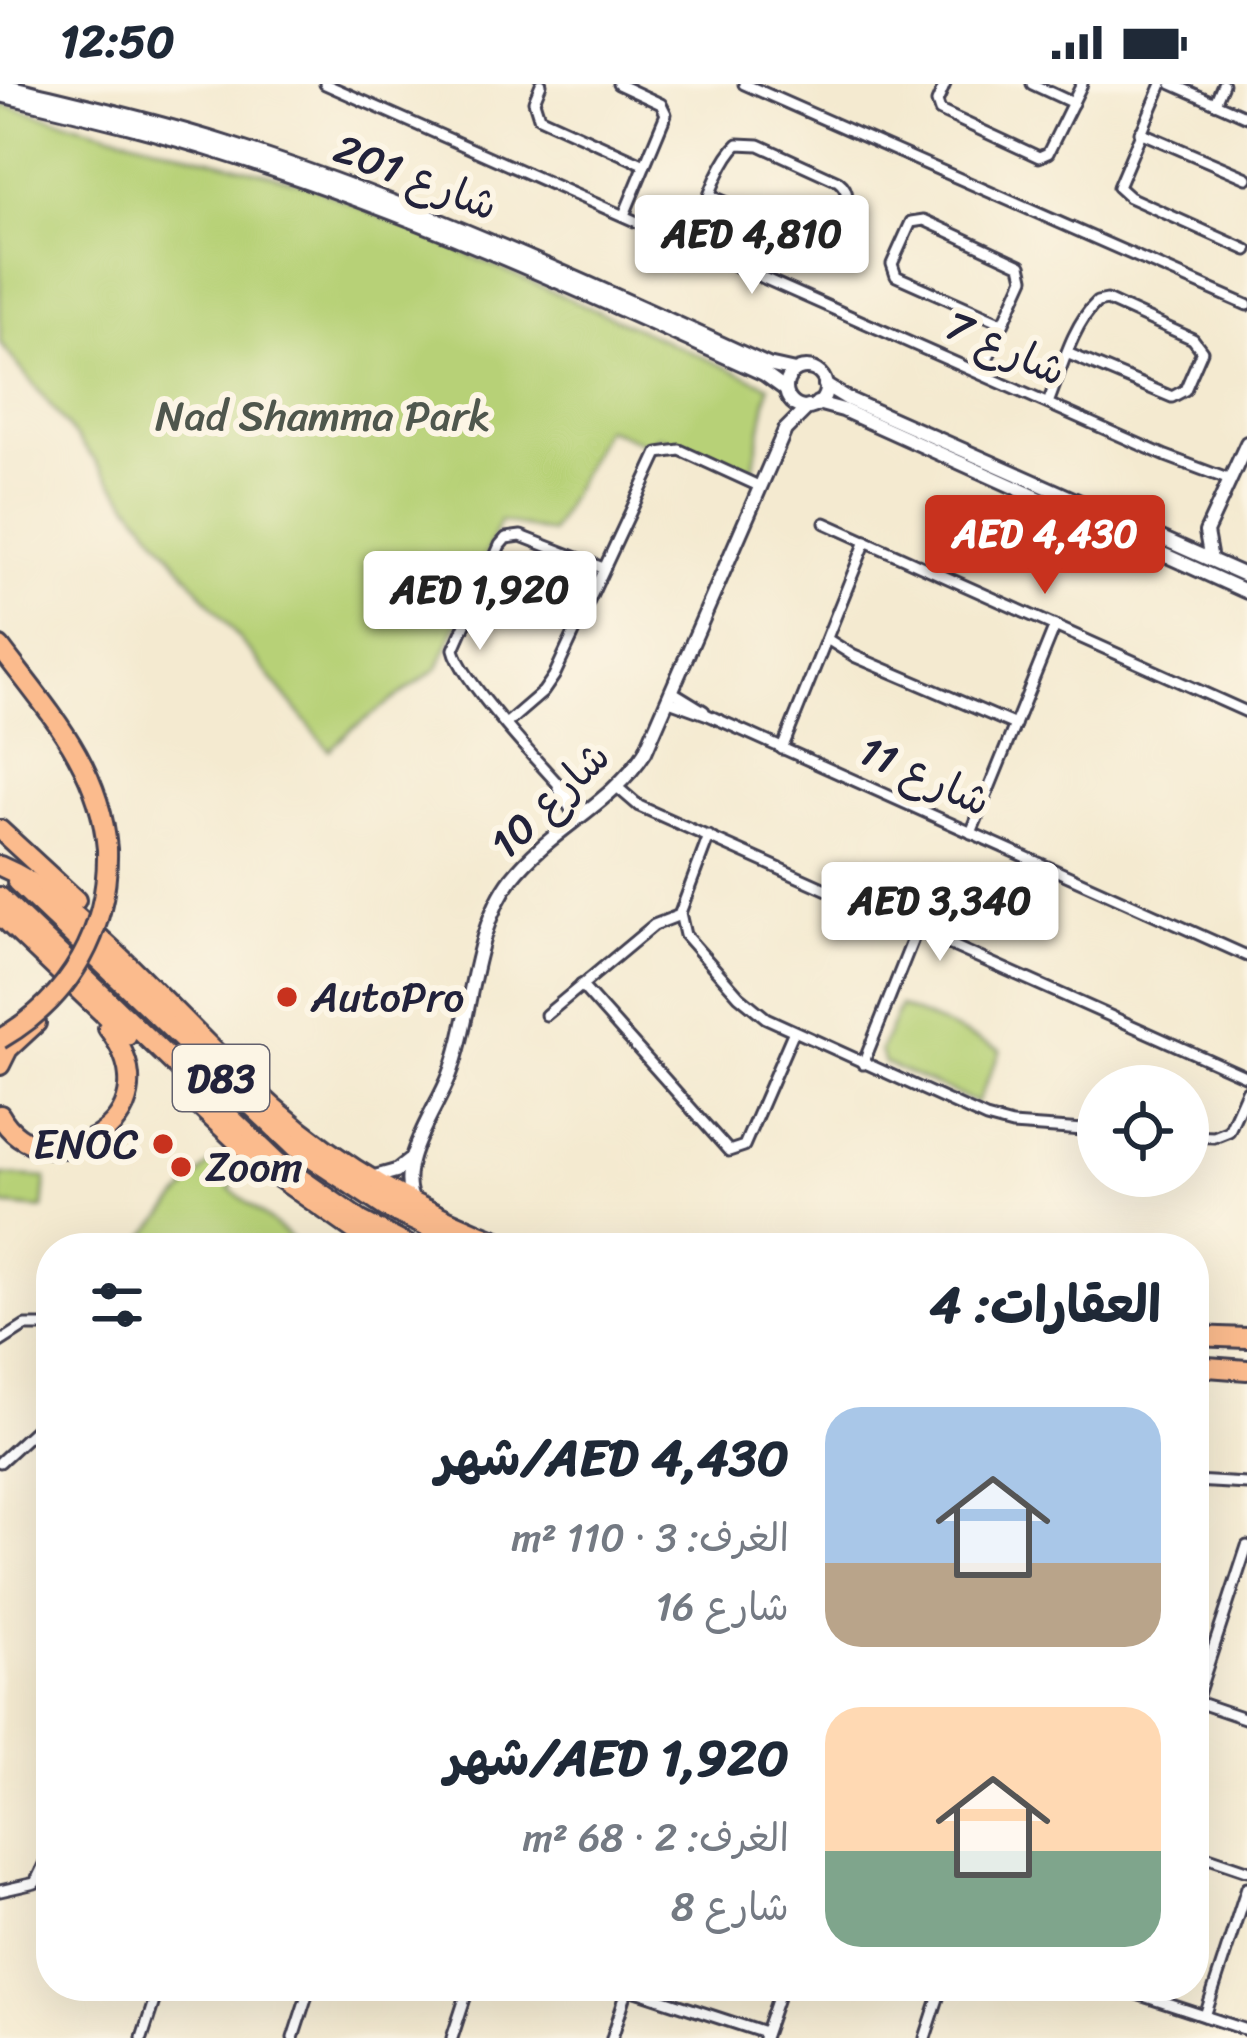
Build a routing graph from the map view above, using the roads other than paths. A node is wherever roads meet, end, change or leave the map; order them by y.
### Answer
1 (0, 84) edge
2 (541, 84) edge
3 (618, 84) edge
4 (744, 84) edge
5 (945, 84) edge
6 (1033, 84) edge
7 (1082, 84) edge
8 (1162, 84) edge
9 (1172, 84) edge
10 (1220, 84) edge
11 (328, 85) edge
12 (0, 95) edge
13 (1212, 102) junction
14 (1073, 103) junction
15 (1247, 117) edge
16 (1140, 131) junction
17 (645, 165) junction
18 (1247, 178) edge
19 (711, 196) junction
20 (623, 214) junction
21 (690, 245) junction
22 (1247, 250) edge
23 (1247, 305) edge
24 (1002, 323) junction
25 (1069, 354) junction
26 (794, 371) junction
27 (981, 373) junction
28 (825, 385) junction
29 (787, 393) junction
30 (1048, 403) junction
31 (813, 405) junction
32 (785, 430) junction
33 (1247, 443) edge
34 (762, 483) junction
35 (1229, 483) junction
36 (825, 523) dead end
37 (1207, 532) junction
38 (870, 543) junction
39 (1180, 546) junction
40 (1210, 560) junction
41 (602, 571) junction
42 (1247, 576) edge
43 (1247, 592) edge
44 (1059, 627) junction
45 (825, 643) junction
46 (0, 647) edge
47 (671, 696) junction
48 (1247, 712) edge
49 (505, 721) junction
50 (1014, 728) junction
51 (777, 747) junction
52 (621, 784) junction
53 (581, 817) junction
54 (0, 830) edge
55 (967, 831) junction
56 (712, 837) junction
57 (0, 866) edge
58 (0, 897) edge
59 (4, 920) edge
60 (680, 920) junction
61 (920, 930) junction
62 (1247, 956) edge
63 (134, 968) junction
64 (71, 983) junction
65 (581, 985) junction
66 (48, 1003) junction
67 (546, 1015) dead end
68 (793, 1034) junction
69 (0, 1039) edge
70 (860, 1063) junction
71 (0, 1065) edge
72 (1247, 1077) edge
73 (1247, 1091) edge
74 (1245, 1104) edge
75 (4, 1121) edge
76 (1077, 1129) edge
77 (1209, 1136) edge
78 (411, 1159) junction
79 (371, 1178) junction
80 (416, 1205) junction
81 (359, 1233) edge
82 (384, 1233) edge
83 (440, 1233) edge
84 (481, 1233) edge
85 (36, 1326) edge
86 (1209, 1336) edge
87 (1245, 1337) edge
88 (0, 1342) edge
89 (1209, 1367) edge
90 (1247, 1370) edge
91 (36, 1426) edge
92 (0, 1462) edge
93 (1209, 1481) edge
94 (1247, 1484) edge
95 (1247, 1546) edge
96 (1209, 1659) edge
97 (1209, 1706) edge
98 (1247, 1719) edge
99 (1209, 1857) edge
100 (1247, 1870) edge
101 (36, 1881) edge
102 (1247, 1887) edge
103 (0, 1891) edge
104 (154, 2001) edge
105 (305, 2001) edge
106 (465, 2001) edge
107 (621, 2001) edge
108 (665, 2001) edge
109 (777, 2001) edge
110 (937, 2001) edge
111 (1158, 2001) edge
112 (1204, 2016) junction
113 (1247, 2030) edge
114 (765, 2036) edge
115 (142, 2038) edge
116 (293, 2038) edge
117 (452, 2038) edge
118 (612, 2038) edge
119 (925, 2038) edge

1 - 26 street, شارع 201
2 - 17 street
3 - 17 street
4 - 23 street
5 - 14 street
6 - 14 street
7 - 14 street
8 - 16 street
9 - 13 street
10 - 13 street
11 - 20 street, شارع 7
12 - 29 street, شارع 201
13 - 15 street
16 - 18 street
16 - 22 street
17 - 20 street
19 - 19 street
19 - 21 street
20 - 21 street, شارع 7
21 - 27 street, شارع 7
24 - 24 street
24 - 27 street
25 - 25 street
25 - 30 street
26 - 28 street
26 - 29 street
27 - 30 street, شارع 7
28 - 31 street
28 - 39 street
29 - 31 street
29 - 32 street, شارع 10
30 - 35 street, شارع 7
31 - 32 street, شارع 10
31 - 43 street
32 - 34 street, شارع 10
33 - 35 street
34 - 41 street
34 - 47 street, شارع 10
35 - 37 street
36 - 38 street
37 - 39 street
37 - 40 street
38 - 44 street
38 - 45 street
39 - 40 street
40 - 42 street
41 - 49 street
41 - 49 street
44 - 48 street
44 - 50 street
45 - 50 street
45 - 51 street
46 - 66 highway, bridge
47 - 51 street, شارع 11
47 - 52 street, شارع 10
49 - 53 street
50 - 55 street
51 - 55 street, شارع 11
52 - 53 street, شارع 10
52 - 56 street
53 - 78 street, شارع 10
54 - 63 highway
55 - 62 street, شارع 11
56 - 60 street
56 - 61 street
57 - 63 highway
57 - 83 highway, D83
58 - 82 highway, D83
59 - 64 highway
60 - 65 street
60 - 68 street
61 - 70 street
61 - 72 street
63 - 79 highway
64 - 75 highway
64 - 81 highway
65 - 67 street
65 - 68 street
66 - 69 highway, bridge
66 - 71 highway, bridge
68 - 70 street
70 - 76 street
73 - 74 street
74 - 77 street
78 - 79 street
78 - 80 street
79 - 80 highway
80 - 84 highway
85 - 88 street
86 - 87 highway
89 - 90 highway
91 - 92 street
93 - 94 street
95 - 96 street
97 - 98 street
99 - 100 street
101 - 103 street
102 - 112 street
104 - 115 street
105 - 116 street
106 - 117 street
107 - 118 street
108 - 114 street
109 - 114 street
110 - 119 street
111 - 112 street
112 - 113 street

